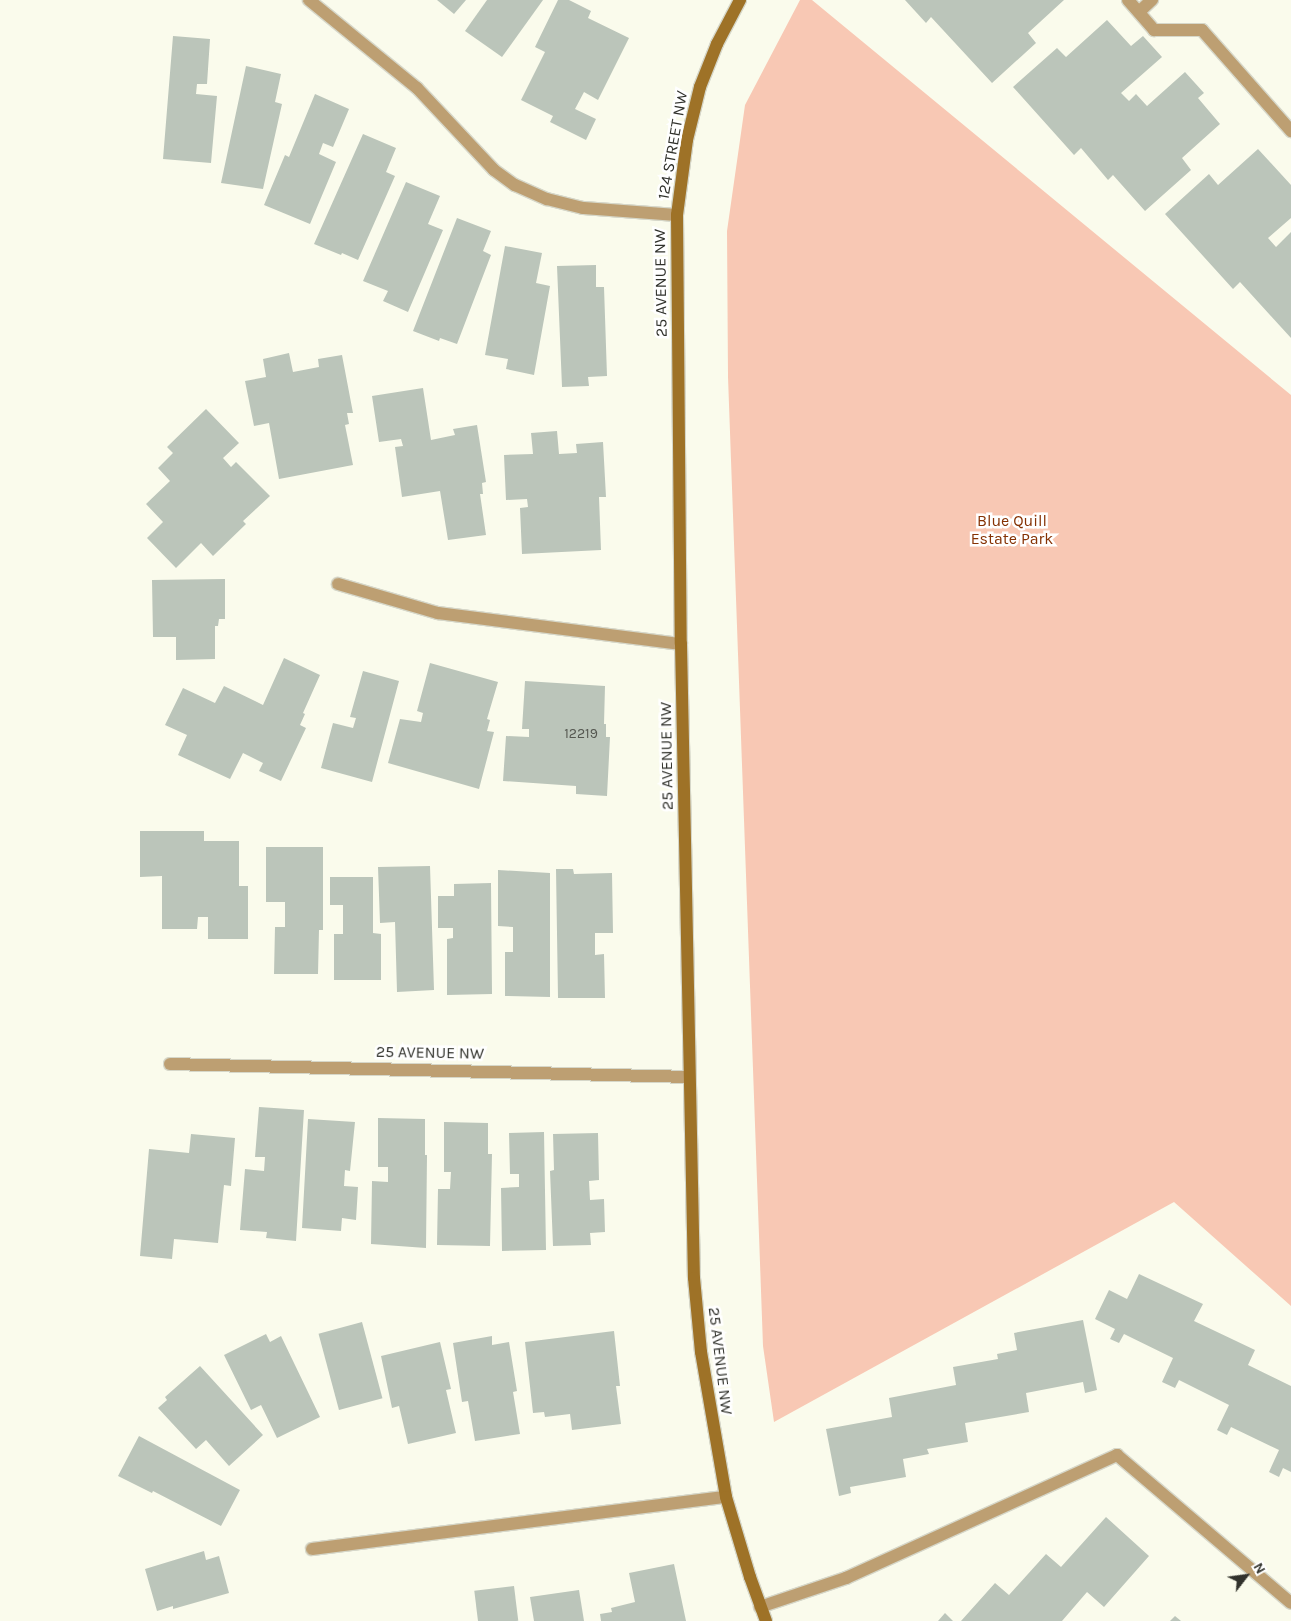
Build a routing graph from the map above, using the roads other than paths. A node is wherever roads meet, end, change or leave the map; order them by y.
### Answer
1 (309, 0) edge
2 (740, 0) edge
3 (1128, 0) edge
4 (1152, 0) edge
5 (1139, 12) junction
6 (1291, 131) edge
7 (676, 215) junction
8 (338, 584) dead end
9 (682, 644) junction
10 (170, 1064) dead end
11 (689, 1078) junction
12 (726, 1497) junction
13 (312, 1549) dead end
14 (1291, 1603) edge
15 (760, 1607) junction
16 (766, 1621) edge

1 - 7 street, 25 AVENUE NW
2 - 7 street, 124 STREET NW
3 - 5 street
4 - 5 street
5 - 6 street
7 - 9 street, 25 AVENUE NW
8 - 9 street
9 - 11 street, 25 AVENUE NW
10 - 11 street, 25 AVENUE NW
11 - 12 street, 25 AVENUE NW
12 - 13 street
12 - 15 street, 25 AVENUE NW
14 - 15 street
15 - 16 street, 25 AVENUE NW

